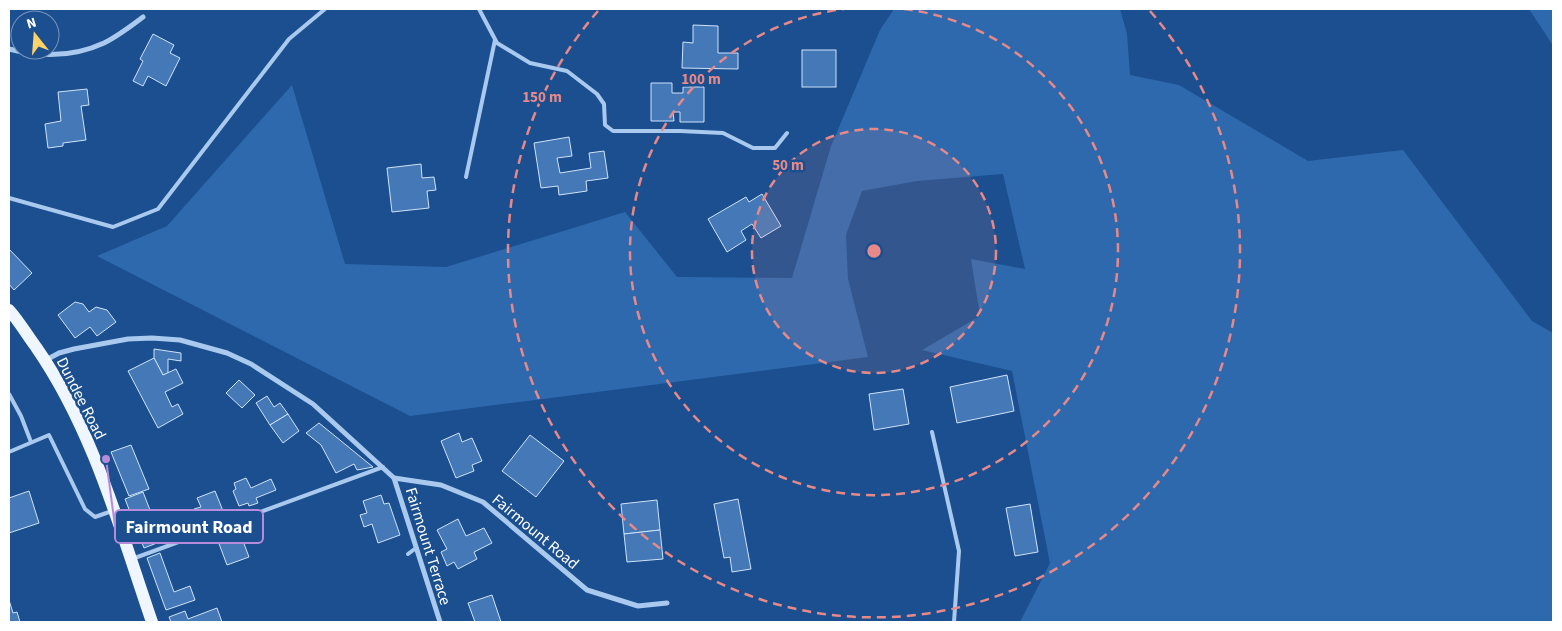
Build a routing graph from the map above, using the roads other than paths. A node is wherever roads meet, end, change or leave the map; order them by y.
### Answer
1 (325, 9) edge
2 (479, 9) edge
3 (143, 18) dead end
4 (495, 40) junction
5 (9, 49) edge
6 (788, 133) dead end
7 (466, 177) dead end
8 (9, 198) edge
9 (9, 310) edge
10 (45, 360) junction
11 (9, 394) edge
12 (932, 432) dead end
13 (31, 442) junction
14 (9, 452) edge
15 (382, 467) junction
16 (394, 478) junction
17 (114, 511) junction
18 (416, 548) junction
19 (408, 554) dead end
20 (130, 560) junction
21 (667, 603) dead end
22 (148, 621) edge
23 (440, 622) edge
24 (954, 622) edge

1 - 8 lane
2 - 4 lane
3 - 5 street
4 - 6 lane
4 - 7 lane
9 - 10 main road, Dundee Road
10 - 15 street
10 - 17 main road, Dundee Road
11 - 13 lane
12 - 24 lane
13 - 14 lane
13 - 17 lane
15 - 16 street
15 - 20 lane
16 - 18 street, Fairmount Terrace
16 - 21 street, Fairmount Road
17 - 20 main road, Dundee Road
18 - 19 lane
18 - 23 street, Fairmount Terrace
20 - 22 main road, Dundee Road

